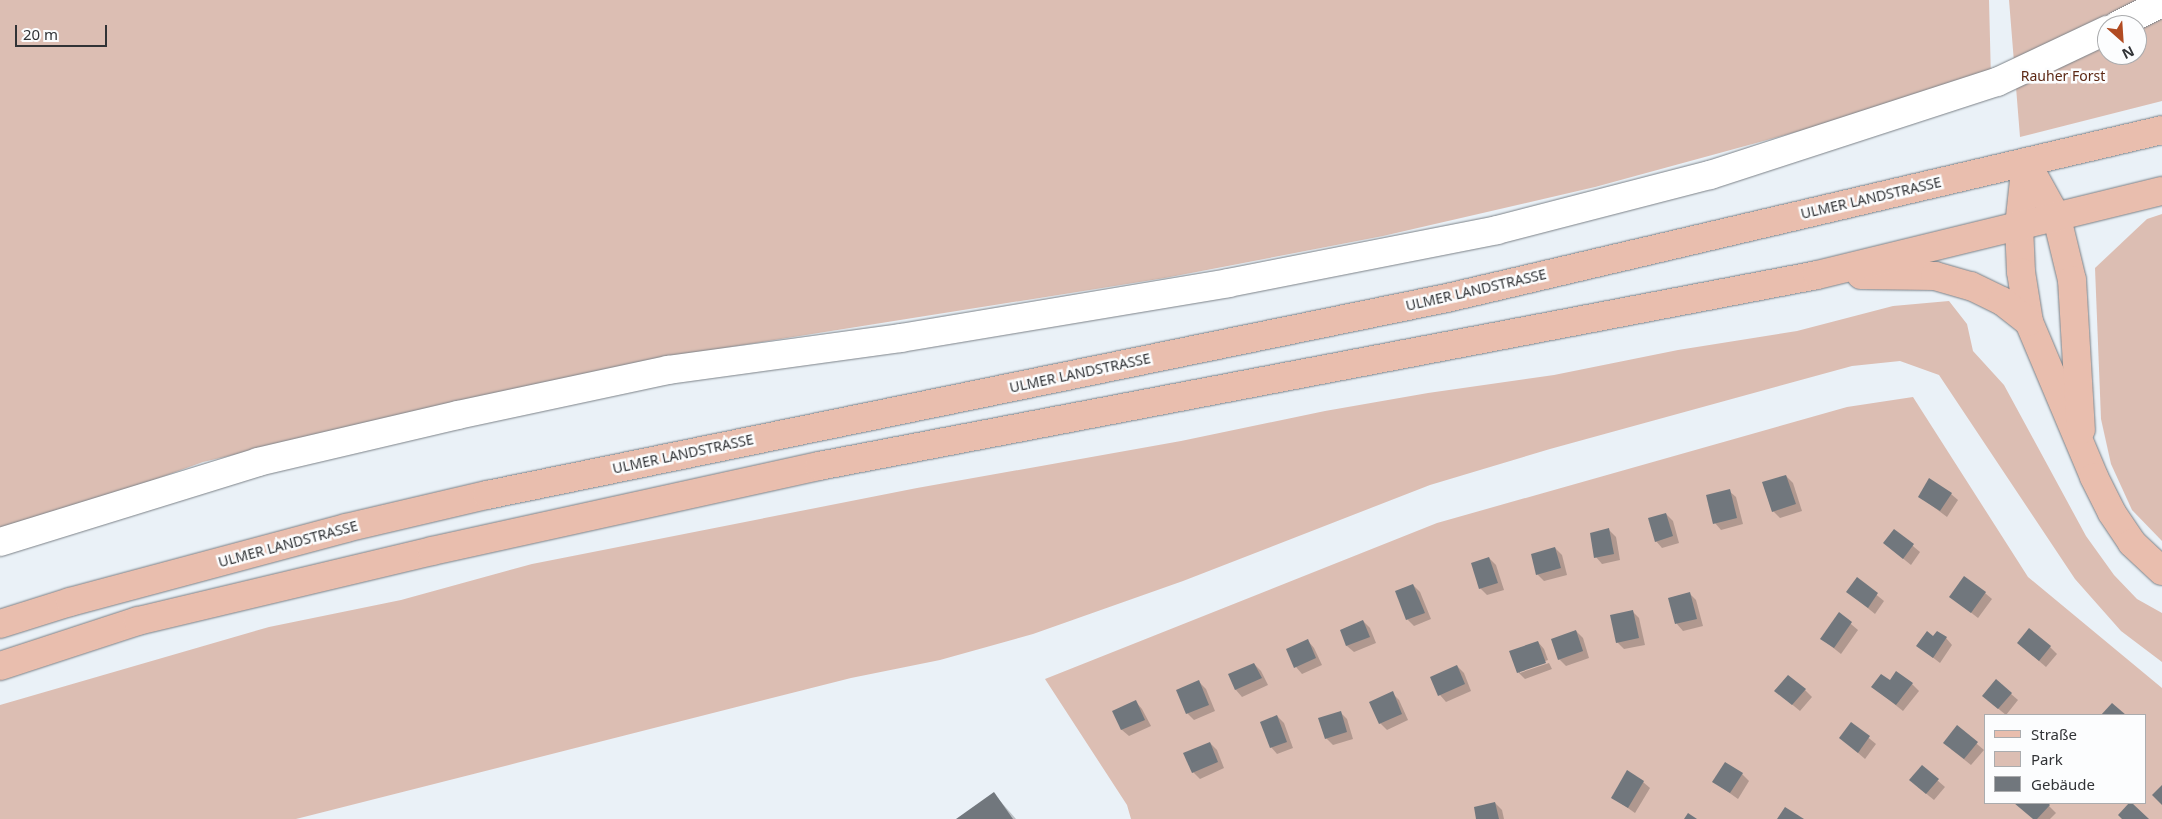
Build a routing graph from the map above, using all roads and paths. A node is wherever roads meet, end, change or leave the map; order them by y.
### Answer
1 (2162, 3) edge
2 (2138, 15) edge
3 (2097, 35) edge
4 (2162, 130) edge
5 (2026, 162) junction
6 (2162, 191) edge
7 (2057, 218) junction
8 (2019, 226) junction
9 (1817, 275) junction
10 (2029, 322) junction
11 (2082, 444) junction
12 (0, 542) edge
13 (2162, 571) edge
14 (0, 624) edge
15 (0, 666) edge

1 - 2 street
3 - 12 street
4 - 5 main road, ULMER LANDSTRASSE
5 - 7 main road
5 - 8 main road
5 - 14 main road, ULMER LANDSTRASSE
6 - 7 main road
7 - 8 main road
7 - 11 main road
8 - 9 main road
8 - 10 main road
9 - 10 main road
9 - 15 main road
10 - 11 main road
11 - 13 main road

